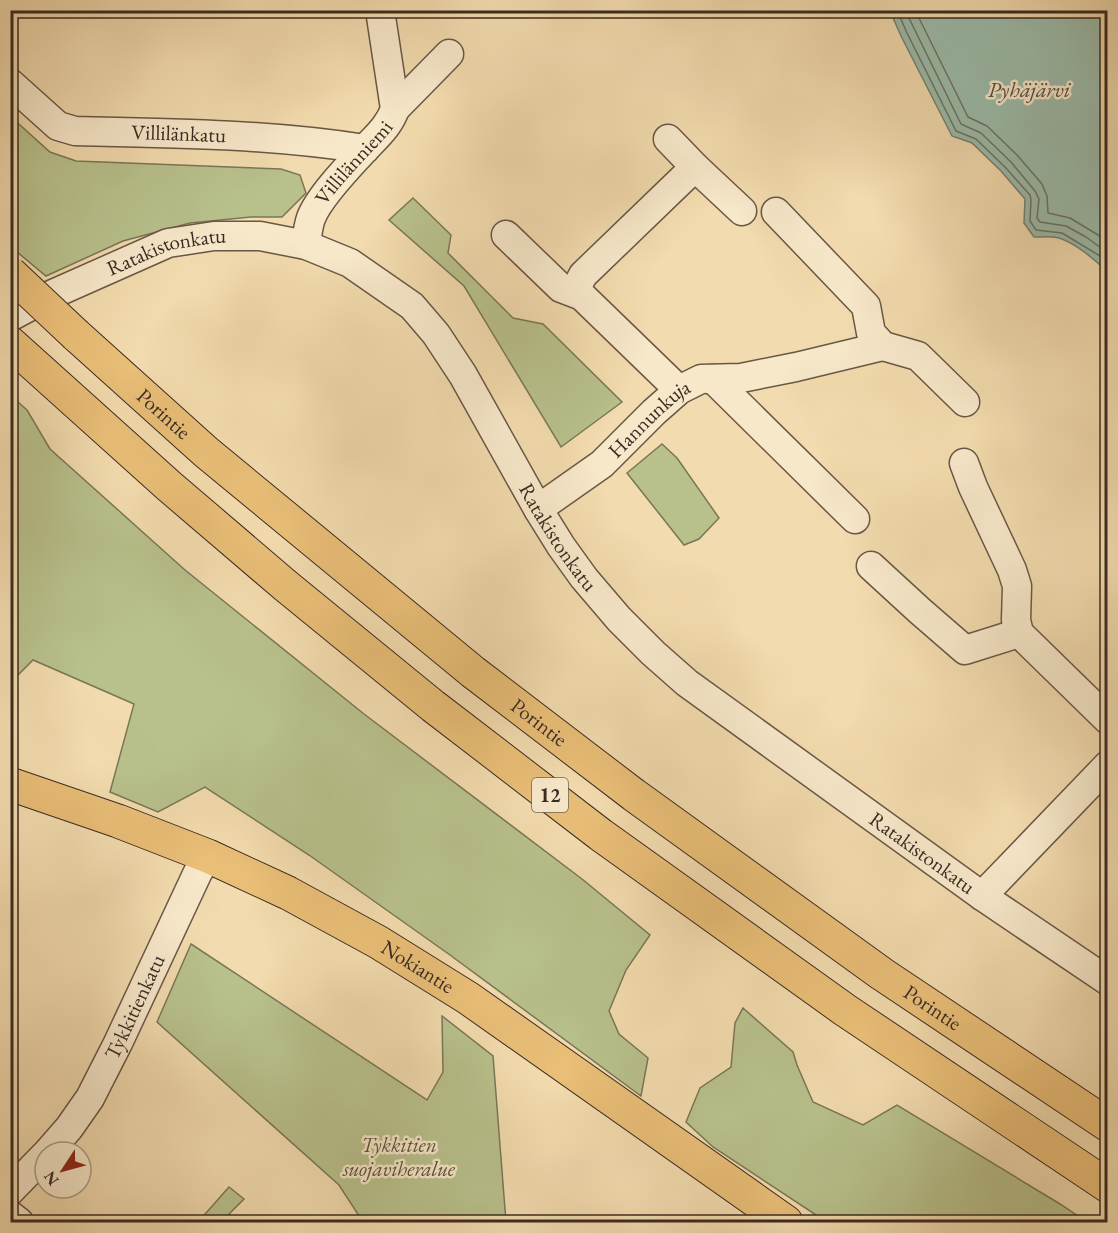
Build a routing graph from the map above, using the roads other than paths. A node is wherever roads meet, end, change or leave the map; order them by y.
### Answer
1 (380, 10) edge
2 (449, 54) dead end
3 (10, 83) edge
4 (395, 109) junction
5 (668, 140) dead end
6 (365, 149) junction
7 (695, 167) junction
8 (742, 211) dead end
9 (776, 212) dead end
10 (506, 235) dead end
11 (306, 245) junction
12 (10, 273) edge
13 (574, 292) junction
14 (10, 317) edge
15 (883, 346) junction
16 (19, 351) edge
17 (713, 379) junction
18 (679, 390) junction
19 (965, 402) dead end
20 (964, 463) dead end
21 (538, 509) junction
22 (855, 519) dead end
23 (871, 566) dead end
24 (1019, 633) junction
25 (1107, 720) edge
26 (1107, 765) edge
27 (10, 784) edge
28 (208, 856) junction
29 (982, 896) junction
30 (1107, 981) edge
31 (1107, 1125) edge
32 (58, 1140) edge
33 (33, 1167) edge
34 (1107, 1186) edge
35 (10, 1191) edge
36 (10, 1215) edge
37 (19, 1222) edge
38 (786, 1222) edge

1 - 4 street, Villilänniemi
2 - 4 street
3 - 6 street, Villilänkatu
4 - 6 street, Villilänniemi
5 - 7 street
6 - 11 street, Villilänniemi
7 - 8 street
7 - 13 street
9 - 15 street
10 - 13 street
11 - 14 street, Ratakistonkatu
11 - 21 street, Ratakistonkatu
12 - 31 main road, Porintie / 12, bridge
13 - 18 street
15 - 17 street, Hannunkuja
15 - 19 street
16 - 34 main road, 12
17 - 18 street, Hannunkuja
17 - 22 street
18 - 21 street, Hannunkuja
20 - 24 street
21 - 29 street, Ratakistonkatu
23 - 24 street
24 - 25 street
26 - 29 street
27 - 28 main road, Nokiantie
28 - 32 street, Tykkitienkatu
28 - 38 main road, Nokiantie
29 - 30 street, Ratakistonkatu
33 - 35 street, Tykkitienkatu
36 - 37 street

